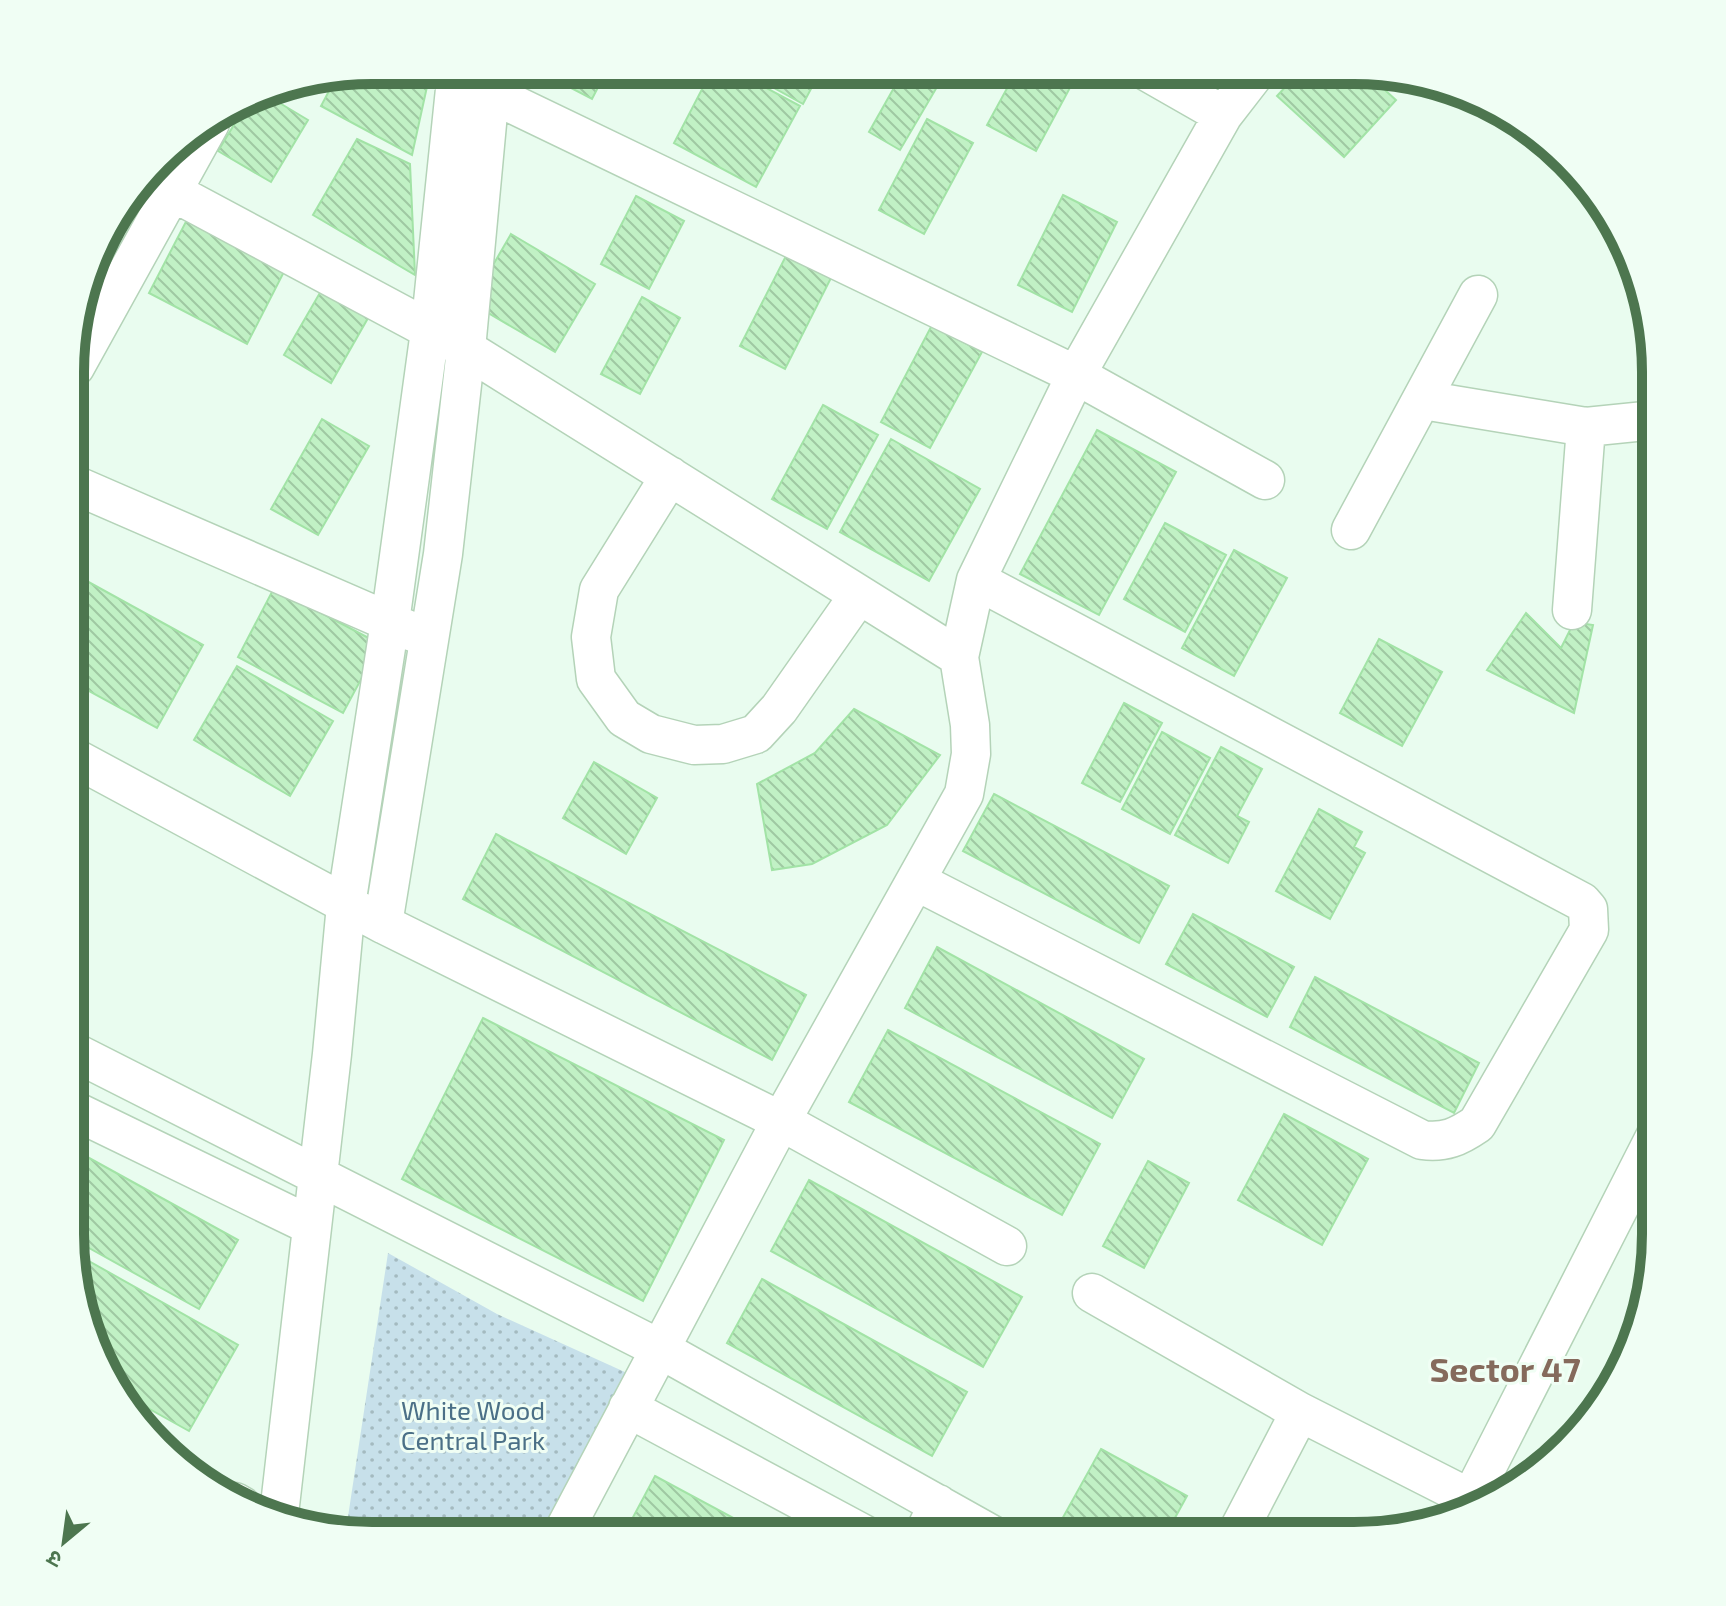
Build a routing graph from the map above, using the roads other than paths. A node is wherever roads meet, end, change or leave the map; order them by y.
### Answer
1 (466, 84) edge
2 (467, 84) edge
3 (483, 84) edge
4 (1169, 84) edge
5 (1247, 84) edge
6 (1223, 115) junction
7 (200, 141) edge
8 (171, 191) junction
9 (1478, 295) dead end
10 (430, 331) junction
11 (85, 348) edge
12 (466, 349) junction
13 (1076, 375) junction
14 (1423, 400) junction
15 (1642, 421) edge
16 (1586, 427) junction
17 (670, 476) junction
18 (1265, 480) dead end
19 (84, 489) edge
20 (1351, 530) dead end
21 (976, 580) junction
22 (859, 595) junction
23 (1572, 610) dead end
24 (390, 622) junction
25 (430, 639) junction
26 (959, 657) junction
27 (84, 763) edge
28 (916, 881) junction
29 (346, 905) junction
30 (383, 924) junction
31 (84, 1057) edge
32 (84, 1115) edge
33 (781, 1121) junction
34 (1642, 1164) edge
35 (318, 1175) junction
36 (312, 1226) junction
37 (1007, 1246) dead end
38 (1092, 1293) dead end
39 (660, 1349) junction
40 (628, 1408) junction
41 (1300, 1412) junction
42 (1482, 1492) edge
43 (1469, 1498) edge
44 (280, 1507) edge
45 (930, 1520) edge
46 (568, 1522) edge
47 (841, 1522) edge
48 (1243, 1522) edge

1 - 10 street
2 - 12 street
3 - 13 street
4 - 6 street
5 - 6 street
6 - 13 street
7 - 8 street
8 - 10 street
8 - 11 street
9 - 14 street
10 - 12 street
10 - 24 street
12 - 17 street
12 - 25 street
13 - 18 street
13 - 21 street
14 - 16 street
14 - 20 street
15 - 16 street
16 - 23 street
17 - 22 street
17 - 22 street
19 - 24 street
21 - 26 street
21 - 28 street
22 - 26 street
24 - 25 street
24 - 29 street
25 - 30 street
26 - 28 street
27 - 29 street
28 - 33 street
29 - 30 street
29 - 35 street
30 - 33 street
31 - 35 street
32 - 36 street
33 - 37 street
33 - 39 street
34 - 42 street
35 - 36 street
35 - 39 street
36 - 44 street
38 - 41 street
39 - 40 street
39 - 45 street
40 - 46 street
40 - 47 street
41 - 43 street
41 - 48 street

